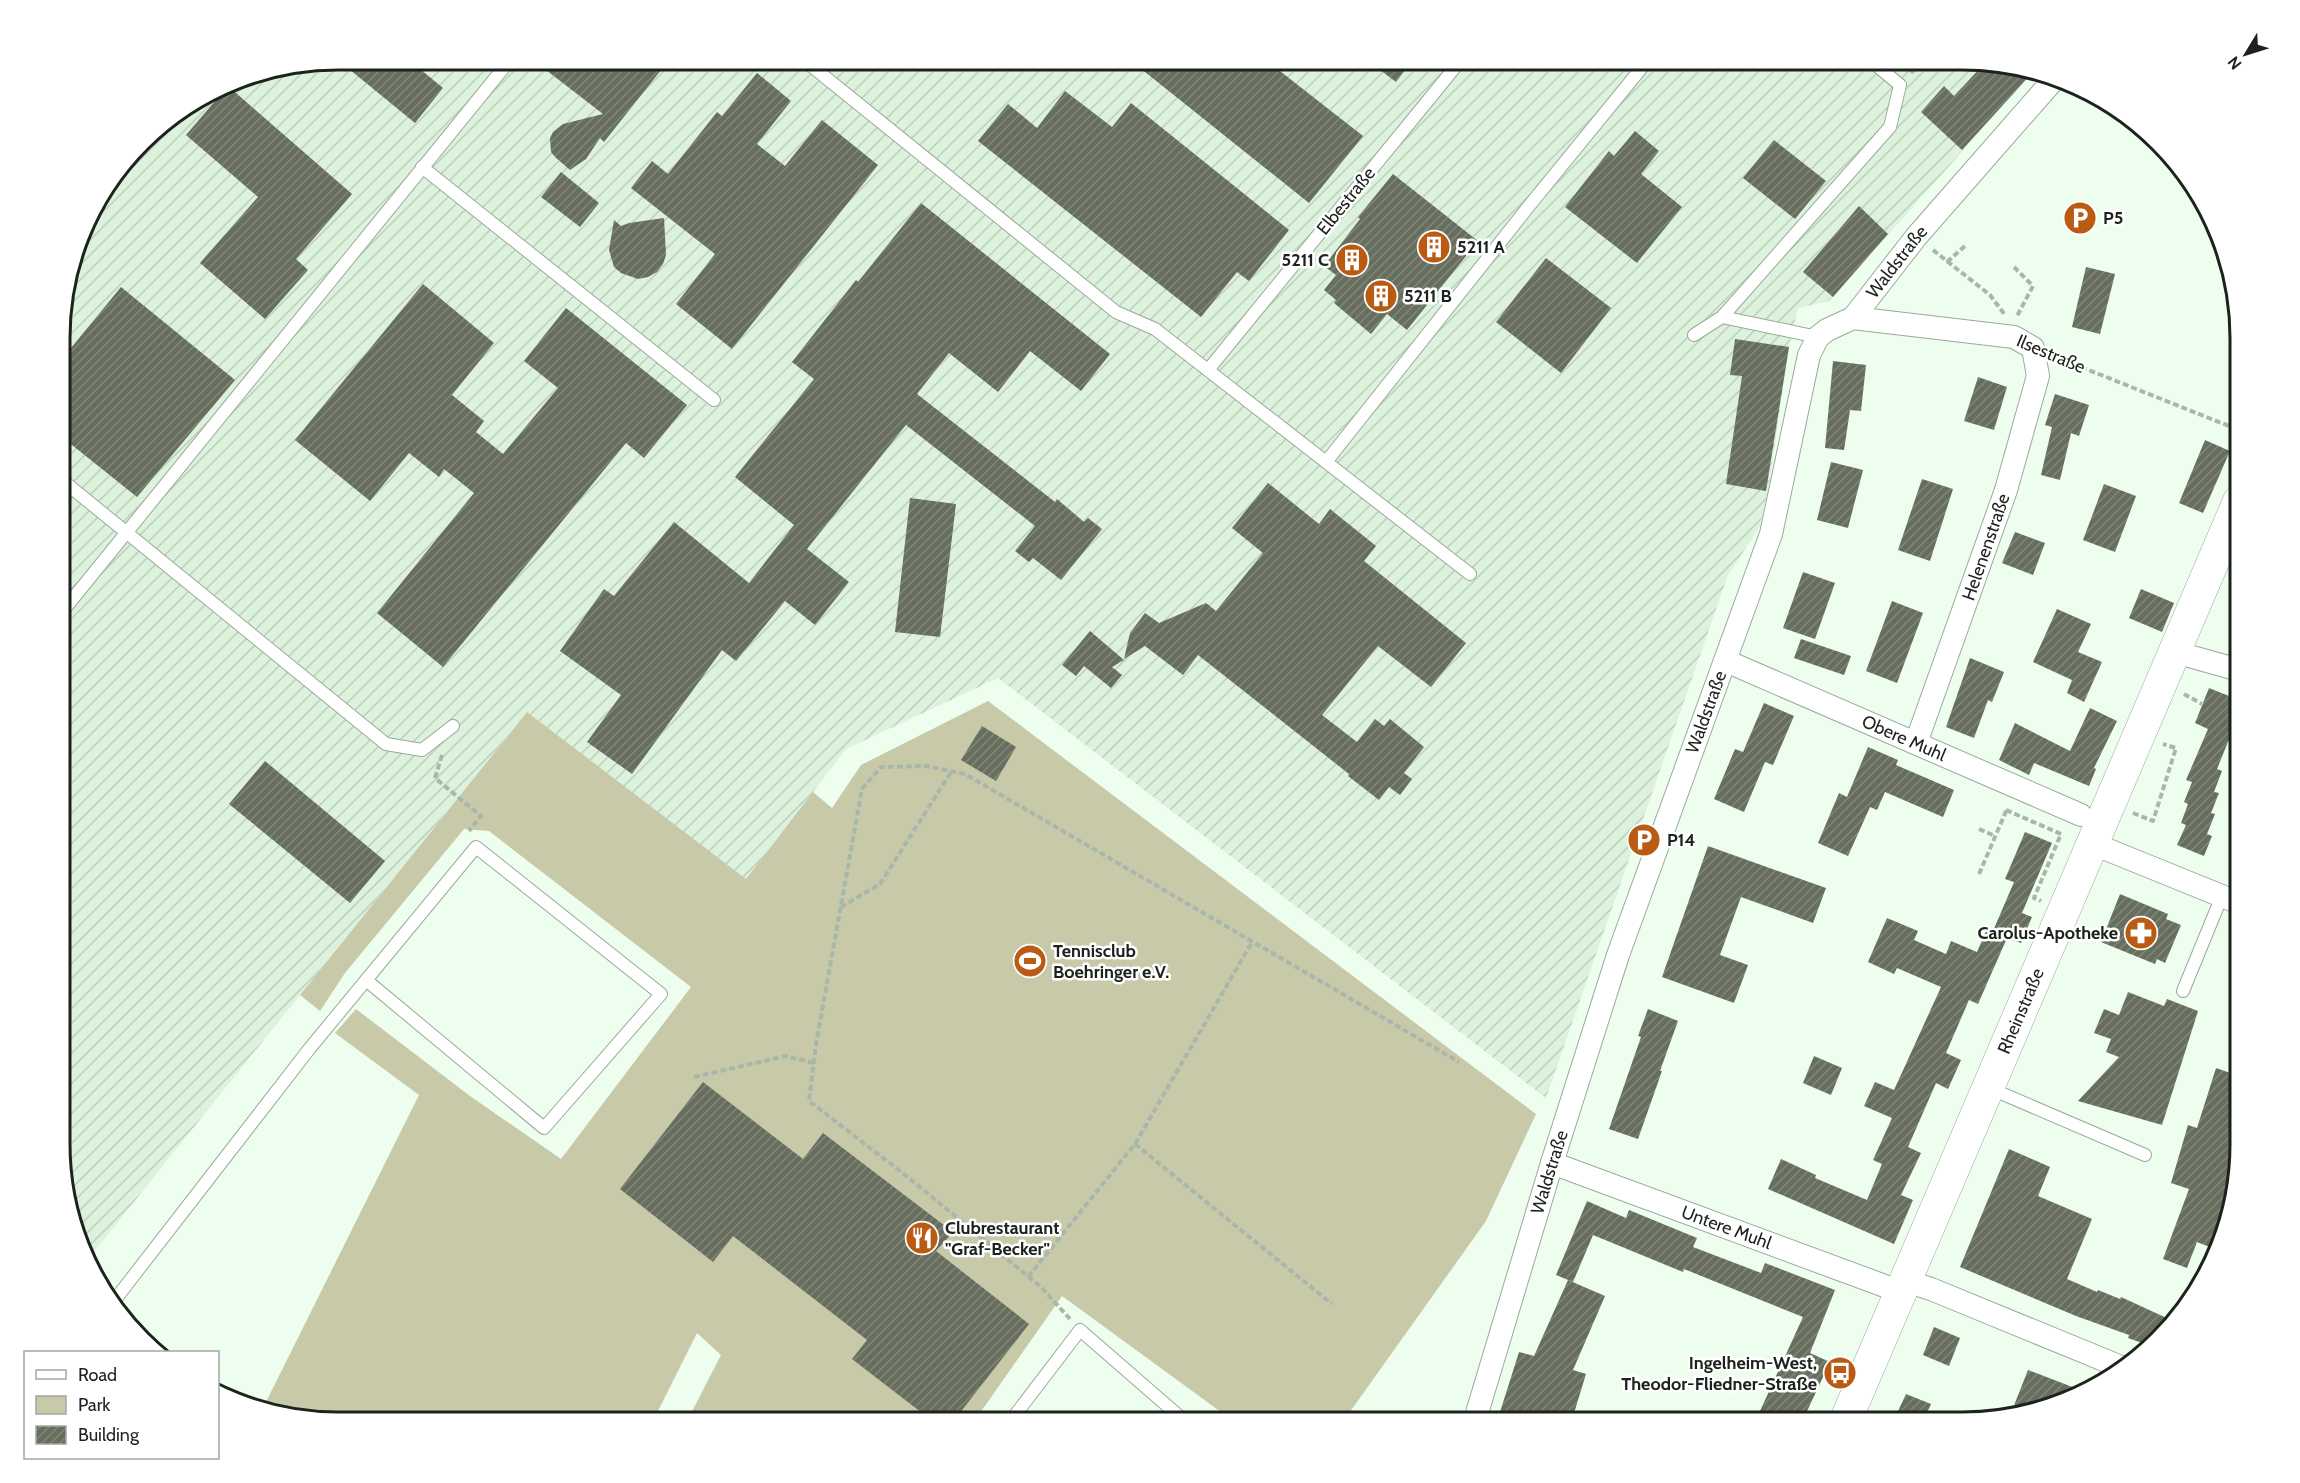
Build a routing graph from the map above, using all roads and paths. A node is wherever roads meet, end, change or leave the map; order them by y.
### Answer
1 (502, 70) edge
2 (816, 70) edge
3 (1453, 70) edge
4 (1640, 70) edge
5 (1882, 70) edge
6 (2049, 86) edge
7 (422, 167) junction
8 (1916, 237) junction
9 (1966, 245) dead end
10 (1947, 262) junction
11 (2014, 267) dead end
12 (1722, 318) junction
13 (1853, 318) junction
14 (2013, 330) junction
15 (1694, 335) dead end
16 (1818, 337) junction
17 (2033, 348) junction
18 (1208, 370) junction
19 (714, 400) dead end
20 (2230, 426) edge
21 (1326, 462) junction
22 (70, 486) edge
23 (2230, 522) edge
24 (126, 532) junction
25 (1470, 574) dead end
26 (70, 602) edge
27 (2175, 649) junction
28 (1726, 661) junction
29 (2230, 667) edge
30 (2176, 689) dead end
31 (2202, 705) dead end
32 (453, 726) joint
33 (1916, 743) junction
34 (2163, 744) dead end
35 (951, 772) junction
36 (2016, 786) junction
37 (2006, 810) junction
38 (2133, 813) dead end
39 (2081, 814) dead end
40 (1978, 829) dead end
41 (1995, 836) junction
42 (2091, 843) junction
43 (476, 847) junction
44 (1979, 874) dead end
45 (2034, 898) dead end
46 (2230, 899) edge
47 (841, 908) junction
48 (1252, 942) junction
49 (366, 980) junction
50 (2183, 991) dead end
51 (1459, 1062) dead end
52 (813, 1063) junction
53 (694, 1077) dead end
54 (1988, 1088) junction
55 (1135, 1144) junction
56 (2145, 1155) dead end
57 (1552, 1162) junction
58 (1029, 1277) junction
59 (1904, 1286) junction
60 (118, 1296) edge
61 (1332, 1304) dead end
62 (1080, 1330) junction
63 (2115, 1364) edge
64 (1017, 1412) edge
65 (1174, 1412) edge
66 (1477, 1412) edge
67 (1849, 1412) edge

1 - 7 lane
2 - 18 lane
3 - 18 lane, Elbestraße
4 - 21 lane
5 - 12 lane
6 - 8 street, Waldstraße
7 - 19 lane
7 - 24 lane
8 - 10 path
8 - 13 street, Waldstraße
9 - 10 path
10 - 14 path
11 - 14 path
12 - 15 lane
12 - 16 lane
13 - 14 street, Ilsestraße
13 - 16 street, Waldstraße
14 - 17 street, Ilsestraße
16 - 28 street, Waldstraße
17 - 20 path, Ilsestraße
17 - 33 street, Helenenstraße
18 - 21 lane
21 - 25 lane
22 - 24 lane
23 - 27 main road, Rheinstraße
24 - 26 lane
24 - 32 lane
27 - 29 street
27 - 42 main road, Rheinstraße
28 - 33 street, Obere Muhl
28 - 57 street, Waldstraße
30 - 31 path
32 - 43 path
33 - 36 street, Obere Muhl
34 - 38 path
35 - 47 path
35 - 47 path
35 - 48 path
36 - 37 path
36 - 39 street, Obere Muhl
37 - 41 path
37 - 45 path
40 - 41 path
41 - 44 path
42 - 46 street
42 - 54 main road, Rheinstraße
43 - 49 lane
43 - 49 lane
46 - 50 lane
47 - 52 path
48 - 51 path
48 - 55 path
49 - 60 lane
52 - 53 path
52 - 58 path
54 - 56 lane
54 - 59 main road, Rheinstraße
55 - 58 path
55 - 61 path
57 - 59 street, Untere Muhl
57 - 66 street, Waldstraße
58 - 62 path
59 - 63 street, Untere Muhl
59 - 67 main road, Rheinstraße
62 - 64 lane
62 - 65 lane

